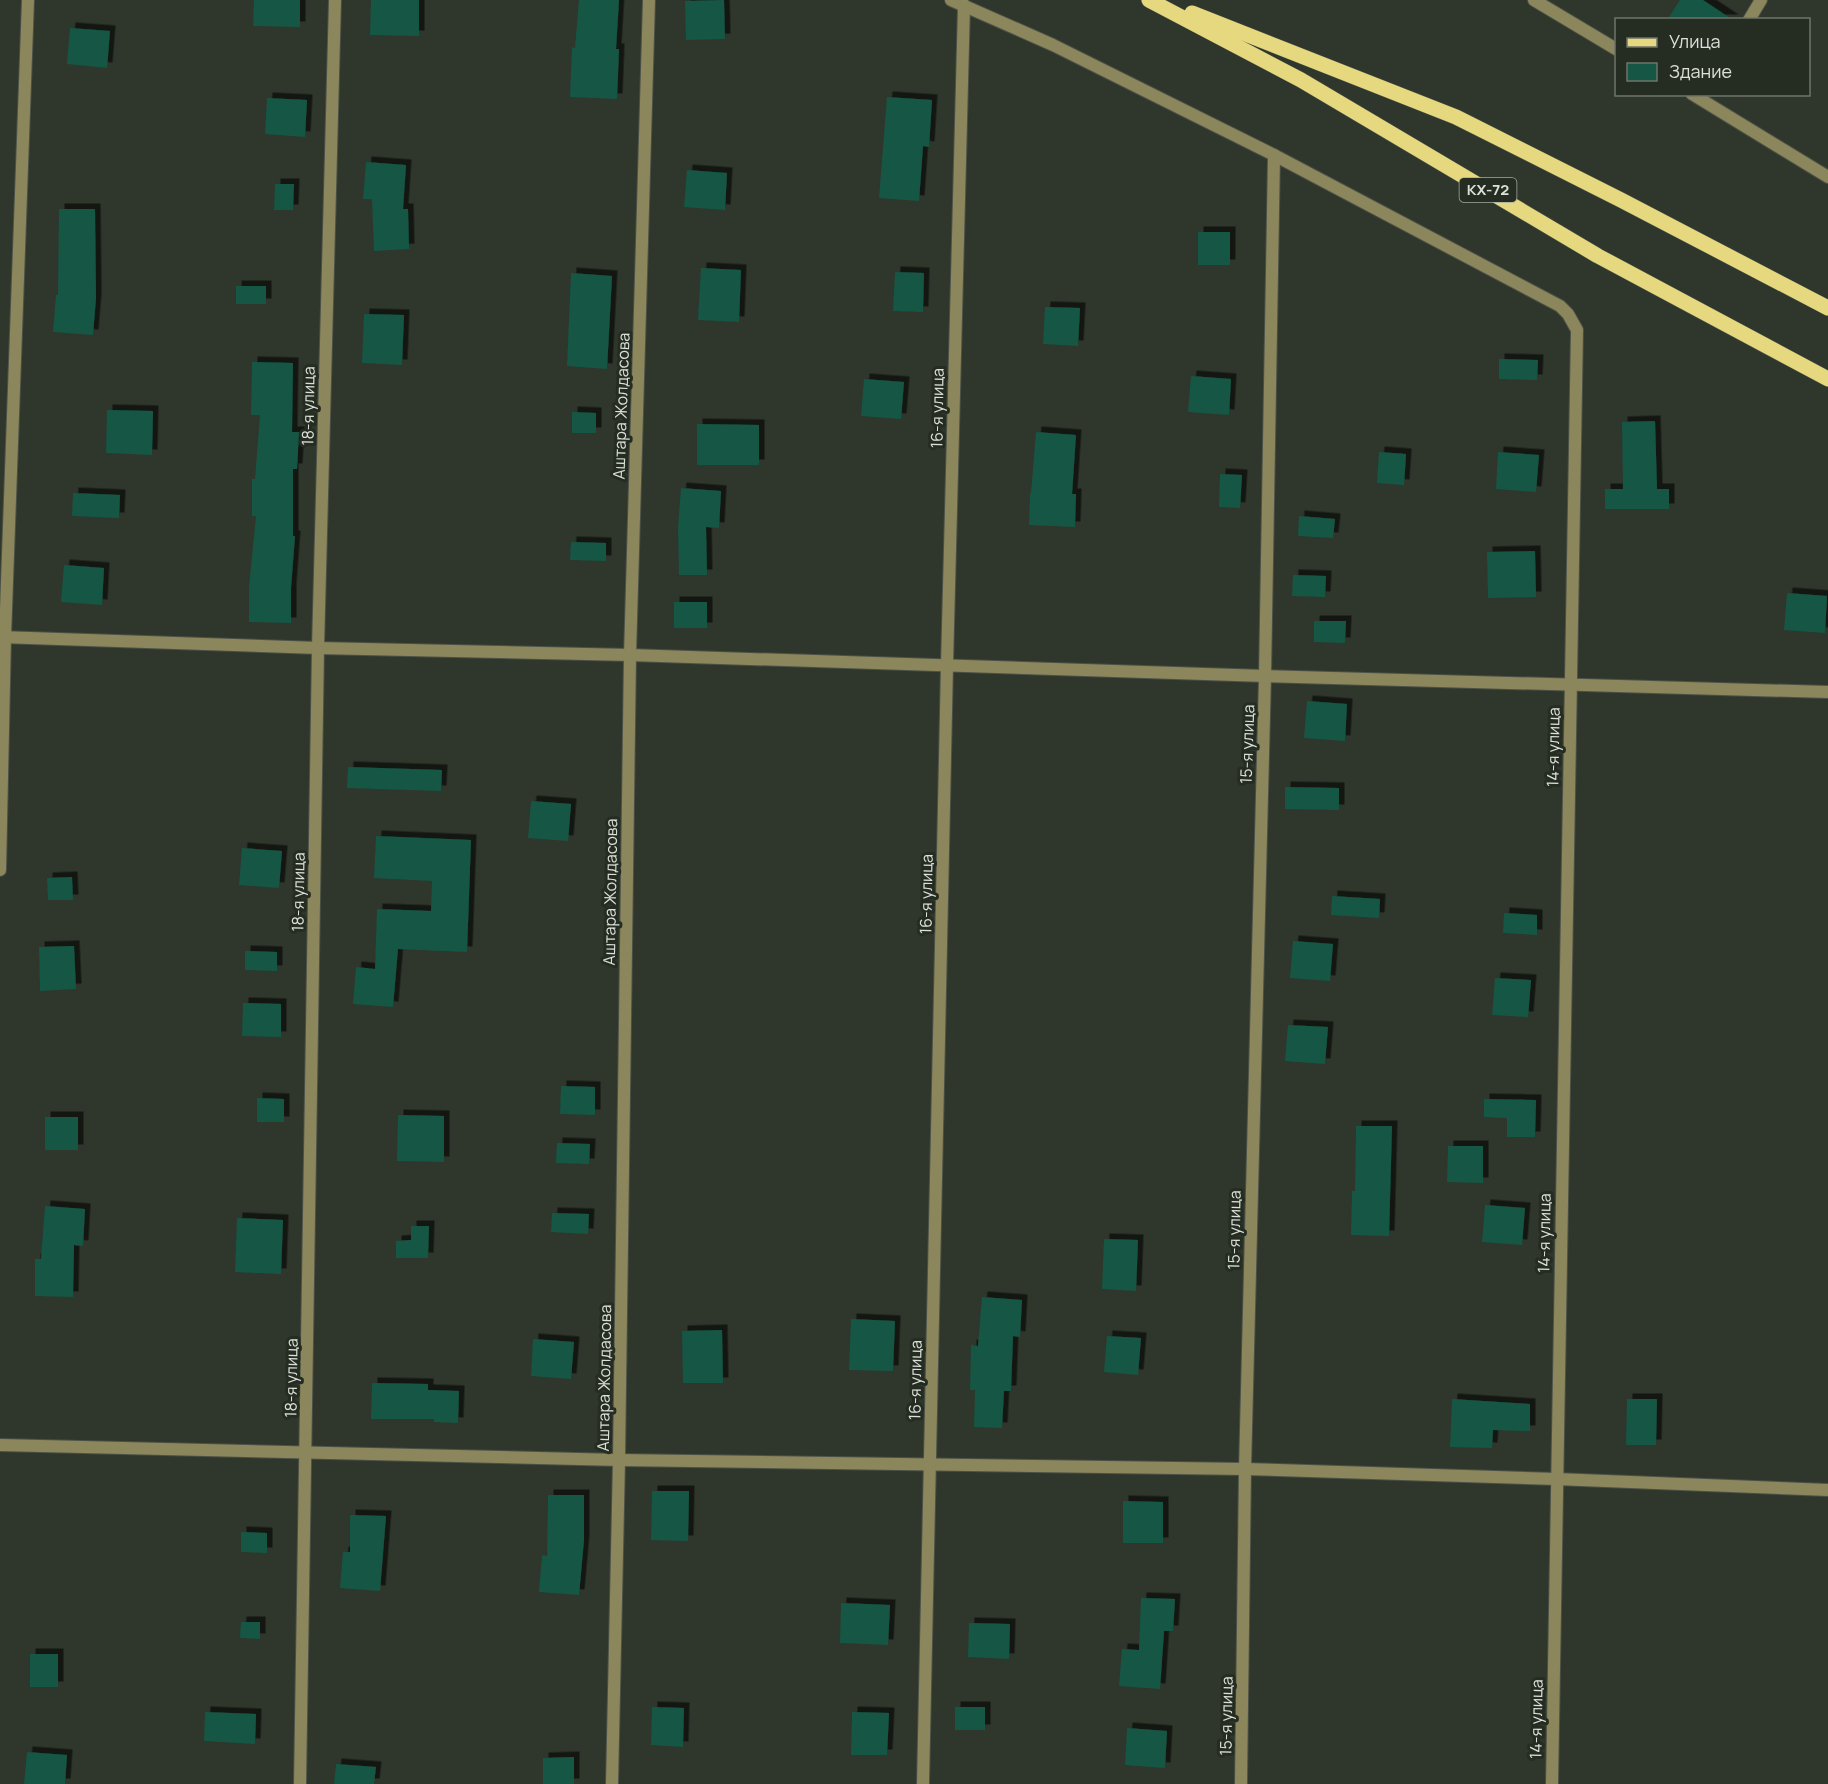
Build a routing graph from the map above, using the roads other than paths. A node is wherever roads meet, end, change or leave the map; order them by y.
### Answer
1 (28, 0) edge
2 (335, 0) edge
3 (649, 0) edge
4 (951, 0) edge
5 (1149, 0) edge
6 (1159, 0) edge
7 (1534, 0) edge
8 (1761, 0) edge
9 (964, 5) junction
10 (1750, 18) edge
11 (1615, 48) edge
12 (1699, 96) edge
13 (1274, 155) junction
14 (1828, 177) edge
15 (1828, 308) edge
16 (1828, 379) edge
17 (3, 637) edge
18 (318, 648) junction
19 (630, 655) junction
20 (947, 665) junction
21 (1265, 676) junction
22 (1571, 683) junction
23 (1828, 692) edge
24 (0, 870) edge
25 (0, 1445) edge
26 (306, 1451) junction
27 (619, 1460) junction
28 (930, 1464) junction
29 (1245, 1469) junction
30 (1556, 1479) junction
31 (1828, 1490) edge
32 (300, 1784) edge
33 (612, 1784) edge
34 (923, 1784) edge
35 (1241, 1784) edge
36 (1552, 1784) edge

1 - 17 street
2 - 18 street, 18-я улица
3 - 19 street, Аштара Жолдасова
4 - 9 street, 14-я улица
5 - 16 main road, КХ-72
6 - 15 main road
7 - 11 street
8 - 10 street
9 - 13 street, 14-я улица
9 - 20 street, 16-я улица
12 - 14 street
13 - 21 street, 15-я улица
13 - 22 street, 14-я улица
17 - 18 street
17 - 24 street
18 - 19 street
18 - 26 street, 18-я улица
19 - 20 street
19 - 27 street, Аштара Жолдасова
20 - 21 street
20 - 28 street, 16-я улица
21 - 22 street
21 - 29 street, 15-я улица
22 - 23 street
22 - 30 street, 14-я улица
25 - 26 street
26 - 27 street
26 - 32 street, 18-я улица
27 - 28 street
27 - 33 street, Аштара Жолдасова
28 - 29 street
28 - 34 street, 16-я улица
29 - 30 street
29 - 35 street, 15-я улица
30 - 31 street
30 - 36 street, 14-я улица

